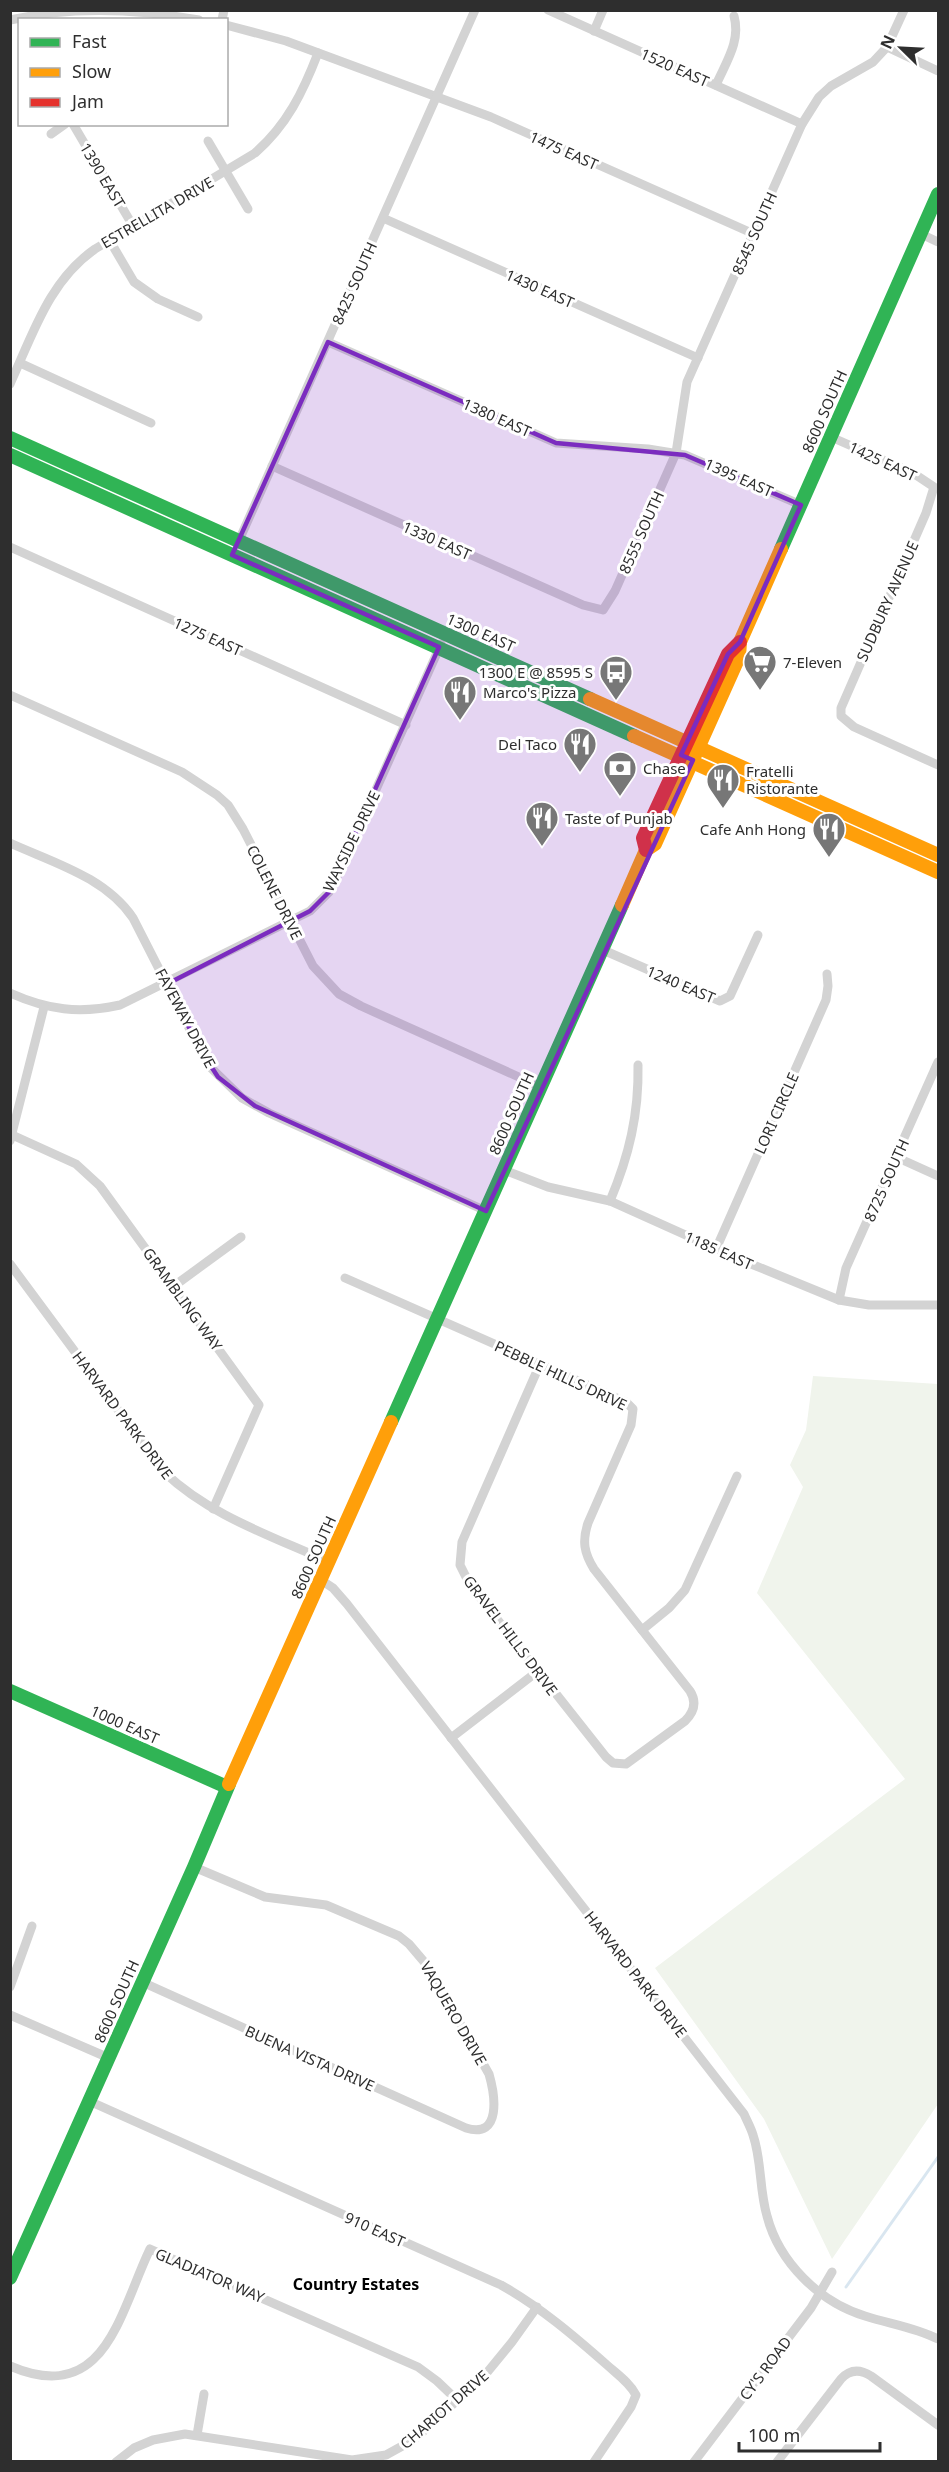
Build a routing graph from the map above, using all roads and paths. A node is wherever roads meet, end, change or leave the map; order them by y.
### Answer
1 (475, 10) edge
2 (548, 10) edge
3 (603, 10) edge
4 (904, 10) edge
5 (112, 11) edge
6 (734, 16) dead end
7 (22, 18) edge
8 (180, 18) edge
9 (228, 26) edge
10 (594, 31) junction
11 (887, 47) junction
12 (318, 53) junction
13 (939, 70) edge
14 (716, 85) junction
15 (437, 97) junction
16 (802, 124) junction
17 (62, 126) edge
18 (74, 126) edge
19 (51, 134) dead end
20 (208, 141) dead end
21 (226, 172) junction
22 (939, 194) edge
23 (248, 209) dead end
24 (383, 218) junction
25 (133, 226) junction
26 (754, 234) junction
27 (921, 234) junction
28 (110, 241) junction
29 (939, 242) edge
30 (198, 317) dead end
31 (328, 342) junction
32 (698, 358) junction
33 (20, 363) junction
34 (10, 384) edge
35 (152, 423) dead end
36 (831, 437) junction
37 (10, 438) edge
38 (676, 453) junction
39 (10, 455) edge
40 (272, 466) junction
41 (934, 487) joint
42 (801, 505) junction
43 (239, 541) junction
44 (10, 547) edge
45 (232, 555) junction
46 (603, 610) joint
47 (445, 634) junction
48 (440, 647) junction
49 (519, 666) junction
50 (510, 679) junction
51 (10, 695) edge
52 (406, 725) junction
53 (693, 744) junction
54 (687, 758) junction
55 (939, 765) edge
56 (10, 843) edge
57 (939, 855) edge
58 (939, 872) edge
59 (290, 922) junction
60 (758, 935) dead end
61 (603, 950) junction
62 (827, 974) dead end
63 (167, 984) junction
64 (10, 993) edge
65 (44, 1007) junction
66 (939, 1062) edge
67 (638, 1065) dead end
68 (541, 1087) junction
69 (11, 1136) edge
70 (896, 1157) junction
71 (504, 1170) junction
72 (939, 1176) edge
73 (610, 1201) junction
74 (486, 1210) junction
75 (241, 1237) dead end
76 (716, 1249) junction
77 (10, 1264) edge
78 (345, 1278) dead end
79 (174, 1286) junction
80 (839, 1300) junction
81 (939, 1305) edge
82 (437, 1318) junction
83 (540, 1365) junction
84 (737, 1476) dead end
85 (213, 1509) junction
86 (329, 1562) junction
87 (321, 1580) junction
88 (642, 1630) junction
89 (538, 1671) junction
90 (10, 1691) edge
91 (694, 1707) joint
92 (451, 1738) junction
93 (227, 1787) junction
94 (194, 1867) junction
95 (32, 1926) dead end
96 (142, 1982) junction
97 (10, 1987) edge
98 (10, 2015) edge
99 (109, 2058) junction
100 (89, 2101) junction
101 (479, 2130) joint
102 (832, 2272) dead end
103 (10, 2278) edge
104 (820, 2292) junction
105 (537, 2307) junction
106 (939, 2339) edge
107 (10, 2366) edge
108 (204, 2394) dead end
109 (458, 2401) junction
110 (939, 2426) edge
111 (197, 2435) junction
112 (116, 2462) edge
113 (594, 2462) edge
114 (694, 2462) edge
115 (777, 2462) edge

1 - 15 street, 8425 SOUTH
2 - 10 street, 1520 EAST
3 - 10 street
4 - 11 street
5 - 7 street
5 - 8 street
6 - 14 street
9 - 12 street, 1475 EAST
10 - 14 street, 1520 EAST
11 - 13 street
11 - 16 street, 8545 SOUTH
12 - 15 street, 1475 EAST
12 - 21 street, ESTRELLITA DRIVE
14 - 16 street, 1520 EAST
15 - 24 street, 8425 SOUTH
15 - 26 street, 1475 EAST
16 - 26 street, 8545 SOUTH
17 - 19 street
18 - 25 street, 1390 EAST
20 - 21 street
21 - 23 street
21 - 25 street, ESTRELLITA DRIVE
22 - 27 main road, 8600 SOUTH
24 - 31 street, 8425 SOUTH
24 - 32 street, 1430 EAST
25 - 28 street, ESTRELLITA DRIVE
26 - 32 street, 8545 SOUTH
27 - 29 street
27 - 36 main road, 8600 SOUTH
28 - 30 street
28 - 33 street, ESTRELLITA DRIVE
31 - 38 street, 1380 EAST
31 - 40 street, 8425 SOUTH
32 - 38 street, 8545 SOUTH
33 - 34 street, ESTRELLITA DRIVE
33 - 35 street
36 - 41 street, 1425 EAST
36 - 42 main road, 8600 SOUTH
37 - 43 main road, 1300 EAST
38 - 42 street, 1395 EAST
38 - 46 street, 8555 SOUTH
39 - 45 main road, 1300 EAST
40 - 43 street, 8425 SOUTH
40 - 46 street, 1330 EAST
41 - 55 street, SUDBURY AVENUE
42 - 53 main road, 8600 SOUTH
43 - 45 street, 8425 SOUTH
43 - 47 main road, 1300 EAST
44 - 52 street, 1275 EAST
45 - 48 main road, 1300 EAST
47 - 48 street, WAYSIDE DRIVE
47 - 49 main road, 1300 EAST
48 - 50 main road, 1300 EAST
48 - 52 street, WAYSIDE DRIVE
49 - 50 main road
49 - 53 main road, 1300 EAST
50 - 54 main road, 1300 EAST
51 - 59 street, COLENE DRIVE
52 - 59 street, WAYSIDE DRIVE
53 - 54 main road, 8600 SOUTH
53 - 57 main road, 1300 EAST
54 - 58 main road, 1300 EAST
54 - 61 main road, 8600 SOUTH
56 - 63 street, FAYEWAY DRIVE
59 - 63 street, WAYSIDE DRIVE
59 - 68 street, COLENE DRIVE
60 - 61 street, 1240 EAST
61 - 68 main road, 8600 SOUTH
62 - 76 street, LORI CIRCLE
63 - 65 street, WAYSIDE DRIVE
63 - 74 street, FAYEWAY DRIVE
64 - 65 street, WAYSIDE DRIVE
65 - 69 street
66 - 70 street, 8725 SOUTH
67 - 73 street
68 - 71 main road, 8600 SOUTH
69 - 79 street, GRAMBLING WAY
70 - 72 street
70 - 80 street, 8725 SOUTH
71 - 73 street, 1185 EAST
71 - 74 main road, 8600 SOUTH
73 - 76 street, 1185 EAST
74 - 82 main road, 8600 SOUTH
75 - 79 street
76 - 80 street, 1185 EAST
77 - 85 street, HARVARD PARK DRIVE
78 - 82 street, PEBBLE HILLS DRIVE
79 - 85 street, GRAMBLING WAY
80 - 81 street, 1185 EAST
82 - 83 street, PEBBLE HILLS DRIVE
82 - 86 main road, 8600 SOUTH
83 - 88 street, PEBBLE HILLS DRIVE
83 - 89 street, GRAVEL HILLS DRIVE
84 - 88 street
85 - 86 street, HARVARD PARK DRIVE
86 - 87 main road, 8600 SOUTH
87 - 92 street, HARVARD PARK DRIVE
87 - 93 main road, 8600 SOUTH
88 - 91 street, PEBBLE HILLS DRIVE
89 - 91 street, GRAVEL HILLS DRIVE
89 - 92 street
90 - 93 main road, 1000 EAST
92 - 104 street, HARVARD PARK DRIVE
93 - 94 main road, 8600 SOUTH
94 - 96 main road, 8600 SOUTH
94 - 101 street, VAQUERO DRIVE
95 - 97 street
96 - 99 main road, 8600 SOUTH
96 - 101 street, BUENA VISTA DRIVE
98 - 99 street
99 - 100 main road, 8600 SOUTH
100 - 103 main road, 8600 SOUTH
100 - 105 street, 910 EAST
102 - 104 street, CY'S ROAD
104 - 106 street, HARVARD PARK DRIVE
104 - 114 street, CY'S ROAD
105 - 109 street, CHARIOT DRIVE
105 - 113 street, 910 EAST
107 - 109 street, GLADIATOR WAY
108 - 111 street
109 - 111 street, CHARIOT DRIVE
110 - 115 street
111 - 112 street, CHARIOT DRIVE

